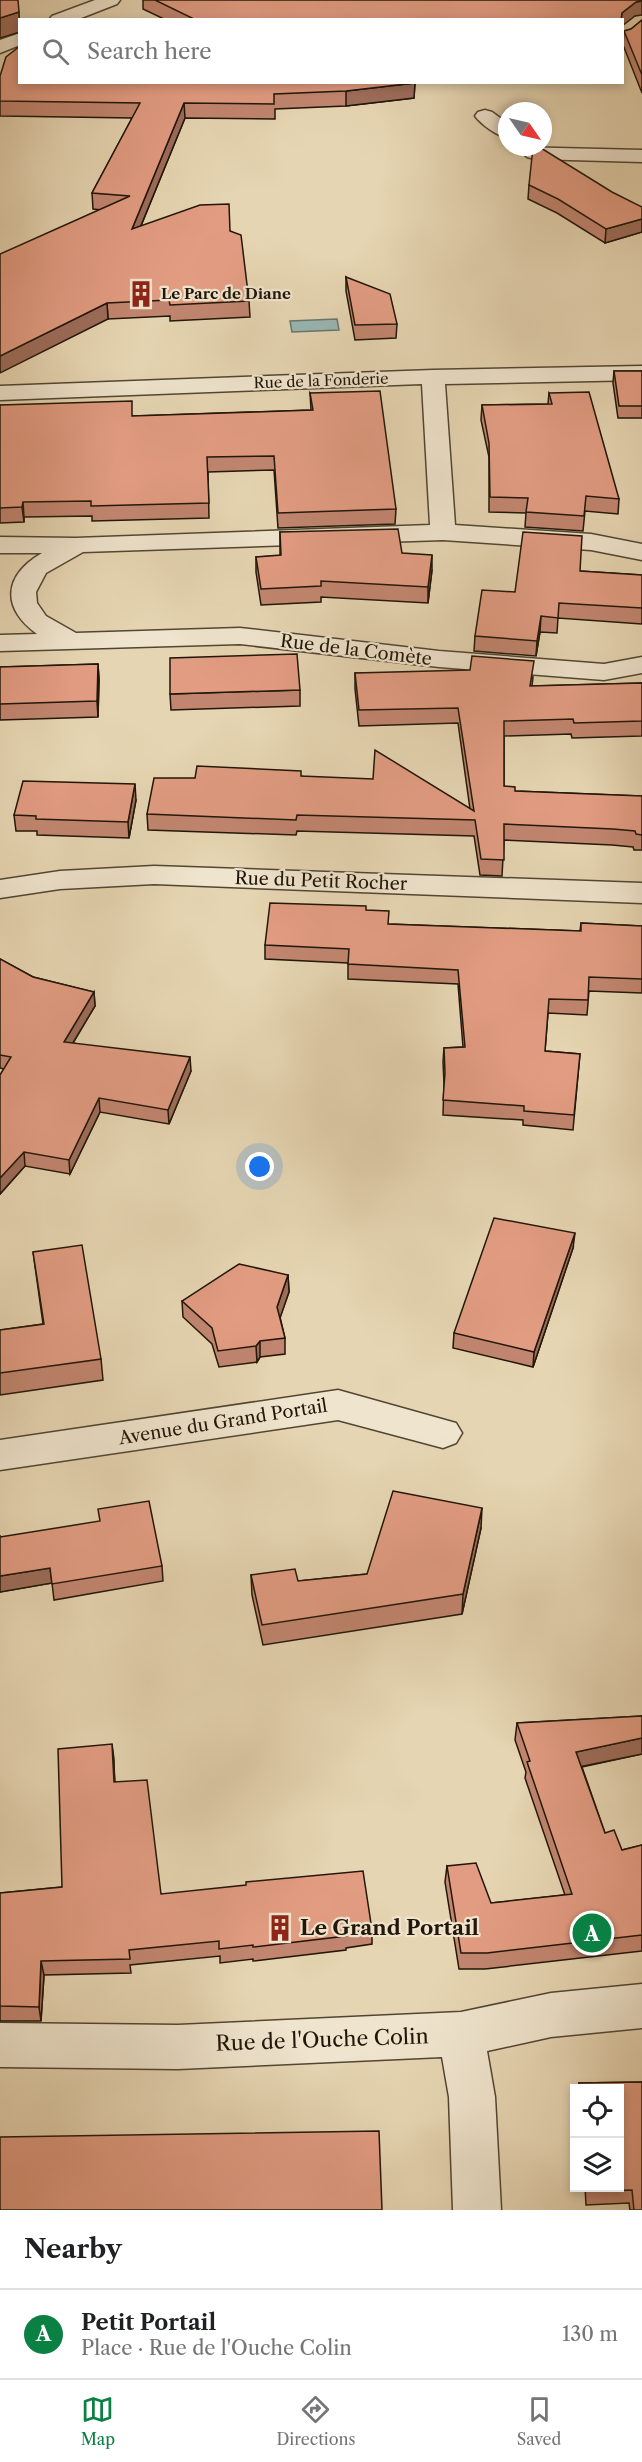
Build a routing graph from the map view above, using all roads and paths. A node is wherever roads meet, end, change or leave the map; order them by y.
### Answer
1 (111, 0) edge
2 (63, 18) edge
3 (485, 116) dead end
4 (498, 125) edge
5 (552, 154) edge
6 (642, 156) edge
7 (642, 374) edge
8 (433, 377) junction
9 (0, 393) edge
10 (443, 532) junction
11 (0, 545) edge
12 (78, 545) junction
13 (642, 552) edge
14 (70, 640) junction
15 (0, 643) edge
16 (642, 665) edge
17 (0, 889) edge
18 (642, 893) edge
19 (443, 1433) dead end
20 (0, 1455) edge
21 (642, 2006) edge
22 (461, 2034) junction
23 (0, 2045) edge
24 (477, 2210) edge

1 - 2 street
3 - 4 street
5 - 6 street
7 - 8 street, Rue de la Fonderie
8 - 9 street, Rue de la Fonderie
8 - 10 street
10 - 12 street, Rue de la Comète
10 - 13 street, Rue de la Comète
11 - 12 street, Rue de la Comète
12 - 14 street, Rue de la Comète
14 - 15 street, Rue de la Comète
14 - 16 street, Rue de la Comète
17 - 18 street, Rue du Petit Rocher
19 - 20 street, Avenue du Grand Portail
21 - 22 street, Rue de l'Ouche Colin
22 - 23 street, Rue de l'Ouche Colin
22 - 24 street

